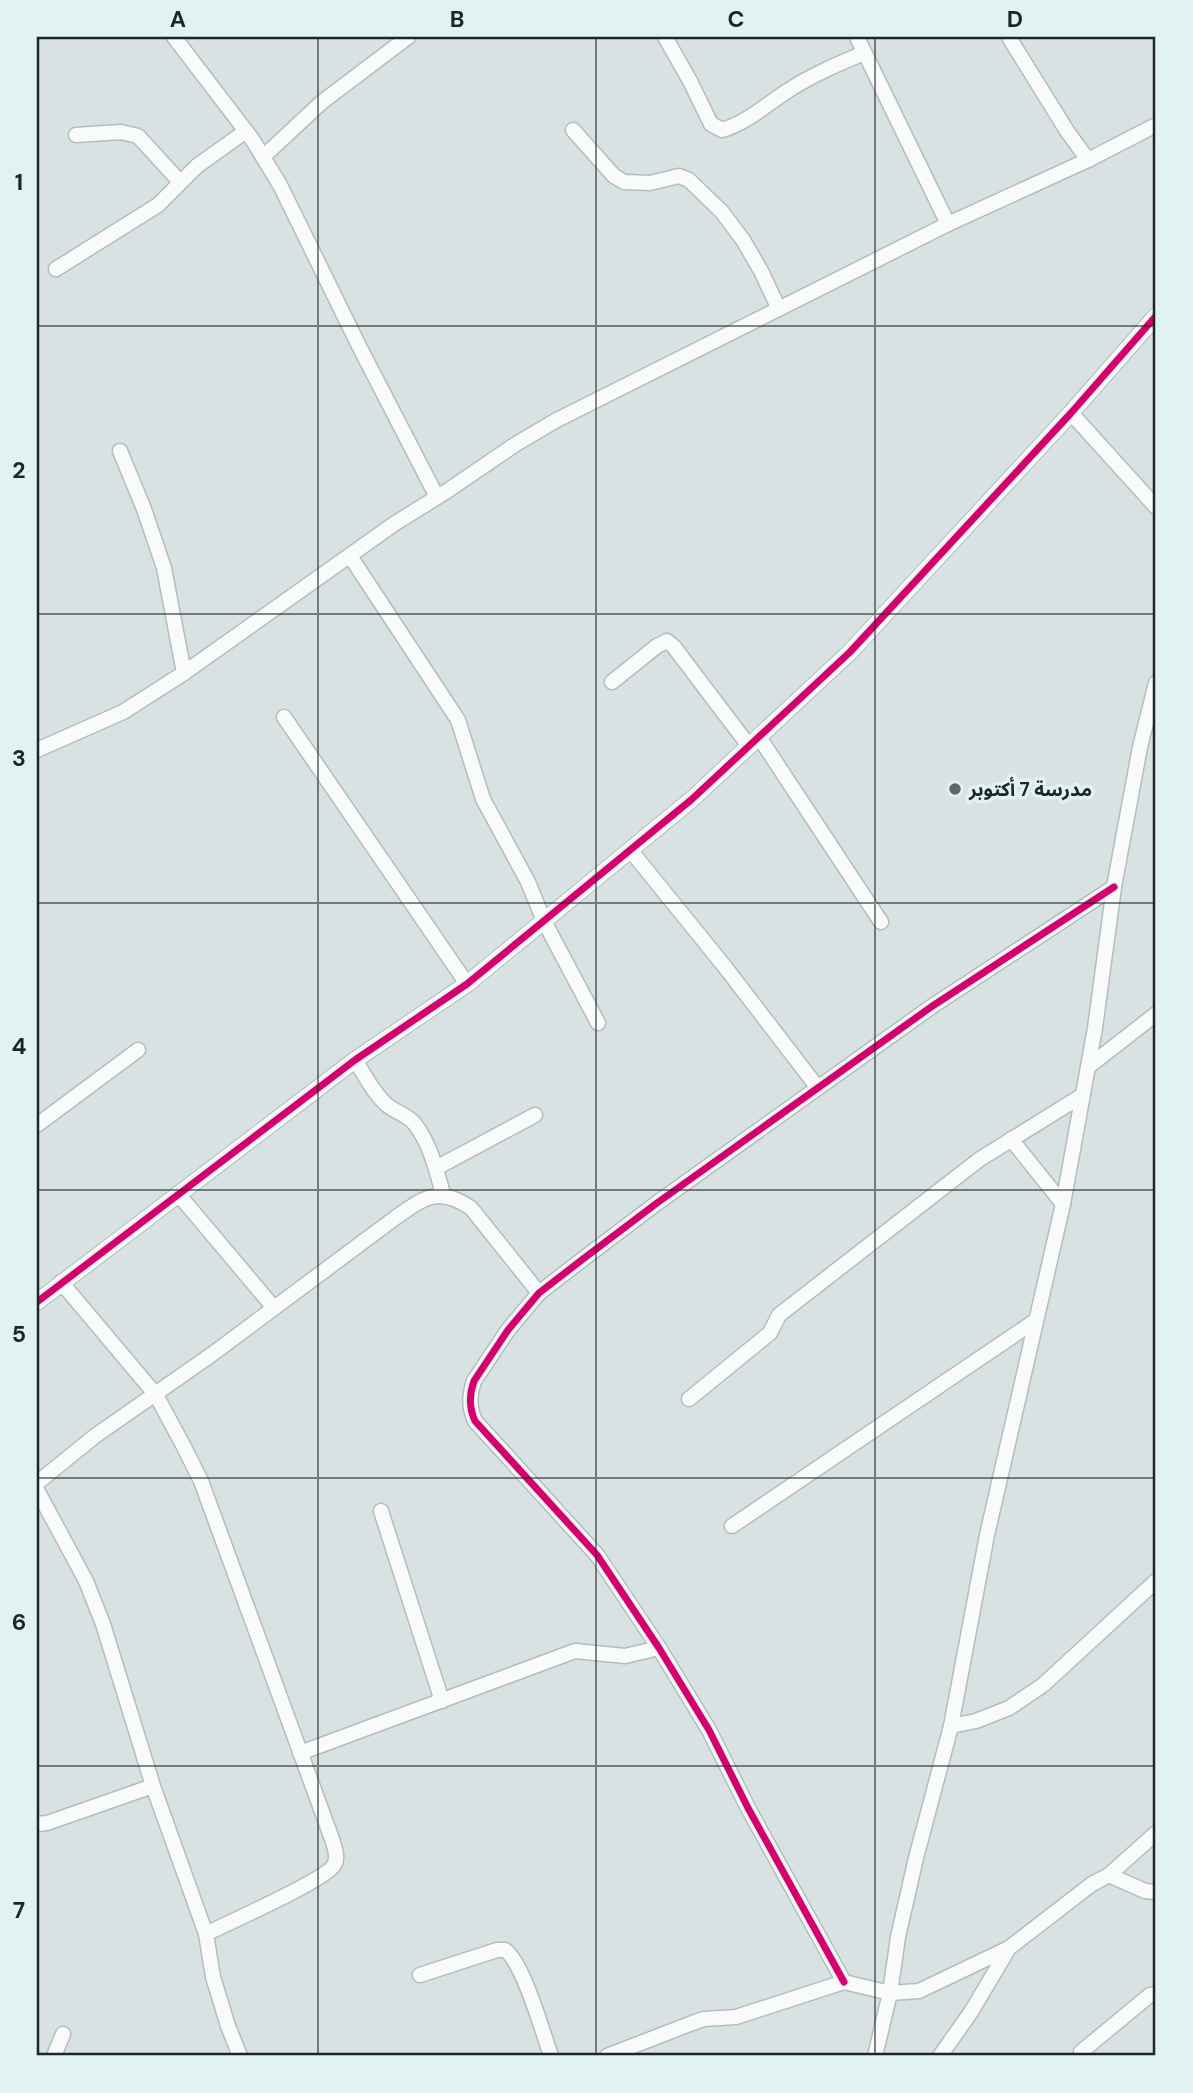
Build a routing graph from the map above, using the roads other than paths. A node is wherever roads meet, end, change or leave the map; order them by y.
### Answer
1 (174, 37) edge
2 (408, 37) edge
3 (665, 37) edge
4 (857, 37) edge
5 (1010, 39) dead end
6 (864, 53) junction
7 (1156, 125) edge
8 (573, 130) dead end
9 (246, 131) junction
10 (76, 135) dead end
11 (263, 157) junction
12 (1088, 160) junction
13 (180, 182) junction
14 (948, 224) junction
15 (56, 269) dead end
16 (779, 309) junction
17 (1156, 317) edge
18 (1071, 414) junction
19 (120, 451) dead end
20 (437, 497) junction
21 (1156, 507) edge
22 (350, 556) junction
23 (184, 673) junction
24 (612, 682) dead end
25 (1156, 683) edge
26 (284, 717) dead end
27 (1156, 737) edge
28 (754, 741) junction
29 (38, 747) edge
30 (1140, 747) junction
31 (631, 851) junction
32 (1114, 887) junction
33 (544, 921) junction
34 (881, 922) dead end
35 (467, 984) junction
36 (1156, 1014) edge
37 (598, 1023) dead end
38 (138, 1050) dead end
39 (355, 1060) junction
40 (1088, 1067) junction
41 (818, 1088) junction
42 (1083, 1095) junction
43 (535, 1115) dead end
44 (37, 1125) edge
45 (1012, 1139) junction
46 (436, 1168) junction
47 (443, 1194) junction
48 (180, 1195) junction
49 (1063, 1204) junction
50 (61, 1282) junction
51 (539, 1293) junction
52 (37, 1302) edge
53 (274, 1308) junction
54 (1035, 1321) junction
55 (156, 1395) junction
56 (689, 1399) dead end
57 (37, 1483) edge
58 (37, 1490) edge
59 (381, 1511) dead end
60 (732, 1526) dead end
61 (1155, 1584) edge
62 (659, 1648) junction
63 (442, 1701) junction
64 (951, 1726) junction
65 (300, 1753) junction
66 (153, 1786) junction
67 (37, 1824) edge
68 (1156, 1833) edge
69 (1109, 1875) junction
70 (1156, 1892) edge
71 (206, 1934) junction
72 (1009, 1948) junction
73 (420, 1975) dead end
74 (844, 1982) junction
75 (890, 1993) junction
76 (1156, 1994) edge
77 (63, 2034) dead end
78 (1081, 2052) dead end
79 (54, 2056) edge
80 (240, 2056) edge
81 (551, 2056) edge
82 (609, 2056) edge
83 (875, 2056) edge
84 (940, 2056) edge

1 - 9 street
2 - 11 street
3 - 6 street
4 - 6 street
5 - 12 street
6 - 14 street
7 - 12 street
8 - 16 street
9 - 11 street
9 - 13 street
10 - 13 street
11 - 20 street
12 - 14 street
13 - 15 street
14 - 16 street
16 - 20 street
17 - 18 street
18 - 21 street
18 - 28 street
19 - 23 street
20 - 22 street
22 - 23 street
22 - 33 street
23 - 29 street
24 - 28 street
25 - 30 street
26 - 35 street
27 - 30 street
28 - 31 street
28 - 34 street
30 - 32 street
31 - 33 street
31 - 41 street
32 - 40 street
32 - 41 street
33 - 35 street
33 - 37 street
35 - 39 street
36 - 40 street
38 - 44 street
39 - 46 street
39 - 48 street
40 - 42 street
41 - 51 street
42 - 45 street
42 - 49 street
43 - 46 street
45 - 49 street
45 - 56 street
46 - 47 street
47 - 51 street
47 - 53 street
48 - 50 street
48 - 53 street
49 - 54 street
50 - 52 street
50 - 55 street
51 - 62 street
53 - 55 street
54 - 60 street
54 - 64 street
55 - 57 street
55 - 65 street
58 - 66 street
59 - 63 street
61 - 64 street
62 - 63 street
62 - 74 street
63 - 65 street
64 - 75 street
65 - 71 street
66 - 67 street
66 - 71 street
68 - 69 street
69 - 70 street
69 - 72 street
71 - 80 street
72 - 75 street
72 - 84 street
73 - 81 street
74 - 75 street
74 - 82 street
75 - 83 street
76 - 78 street
77 - 79 street

